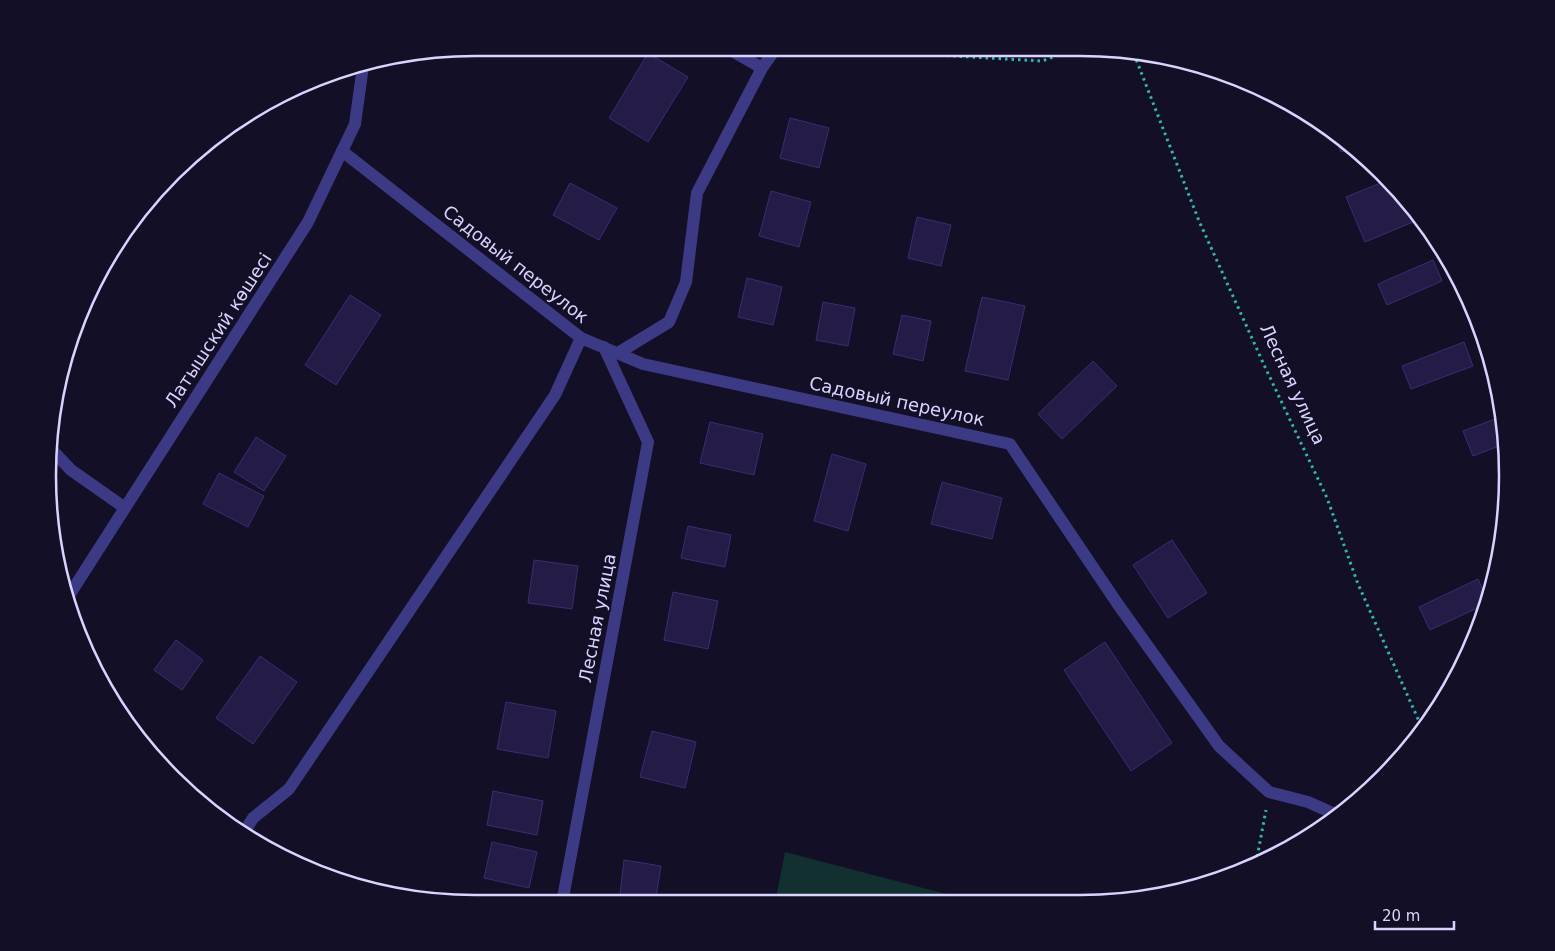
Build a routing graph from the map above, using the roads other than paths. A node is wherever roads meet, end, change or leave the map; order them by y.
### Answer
1 (741, 56) edge
2 (770, 56) edge
3 (762, 68) junction
4 (362, 72) edge
5 (342, 150) junction
6 (581, 338) junction
7 (604, 347) junction
8 (618, 353) junction
9 (57, 455) edge
10 (125, 508) junction
11 (73, 590) edge
12 (1330, 812) edge
13 (247, 827) edge
14 (563, 895) edge

1 - 3 street
2 - 3 street
3 - 8 street
4 - 5 street, Латышский көшесі
5 - 6 street, Садовый переулок
5 - 10 street, Латышский көшесі
6 - 7 street, Садовый переулок
6 - 13 street
7 - 8 street, Садовый переулок
7 - 14 street, Лесная улица
8 - 12 street, Садовый переулок
9 - 10 street
10 - 11 street, Латышский көшесі

